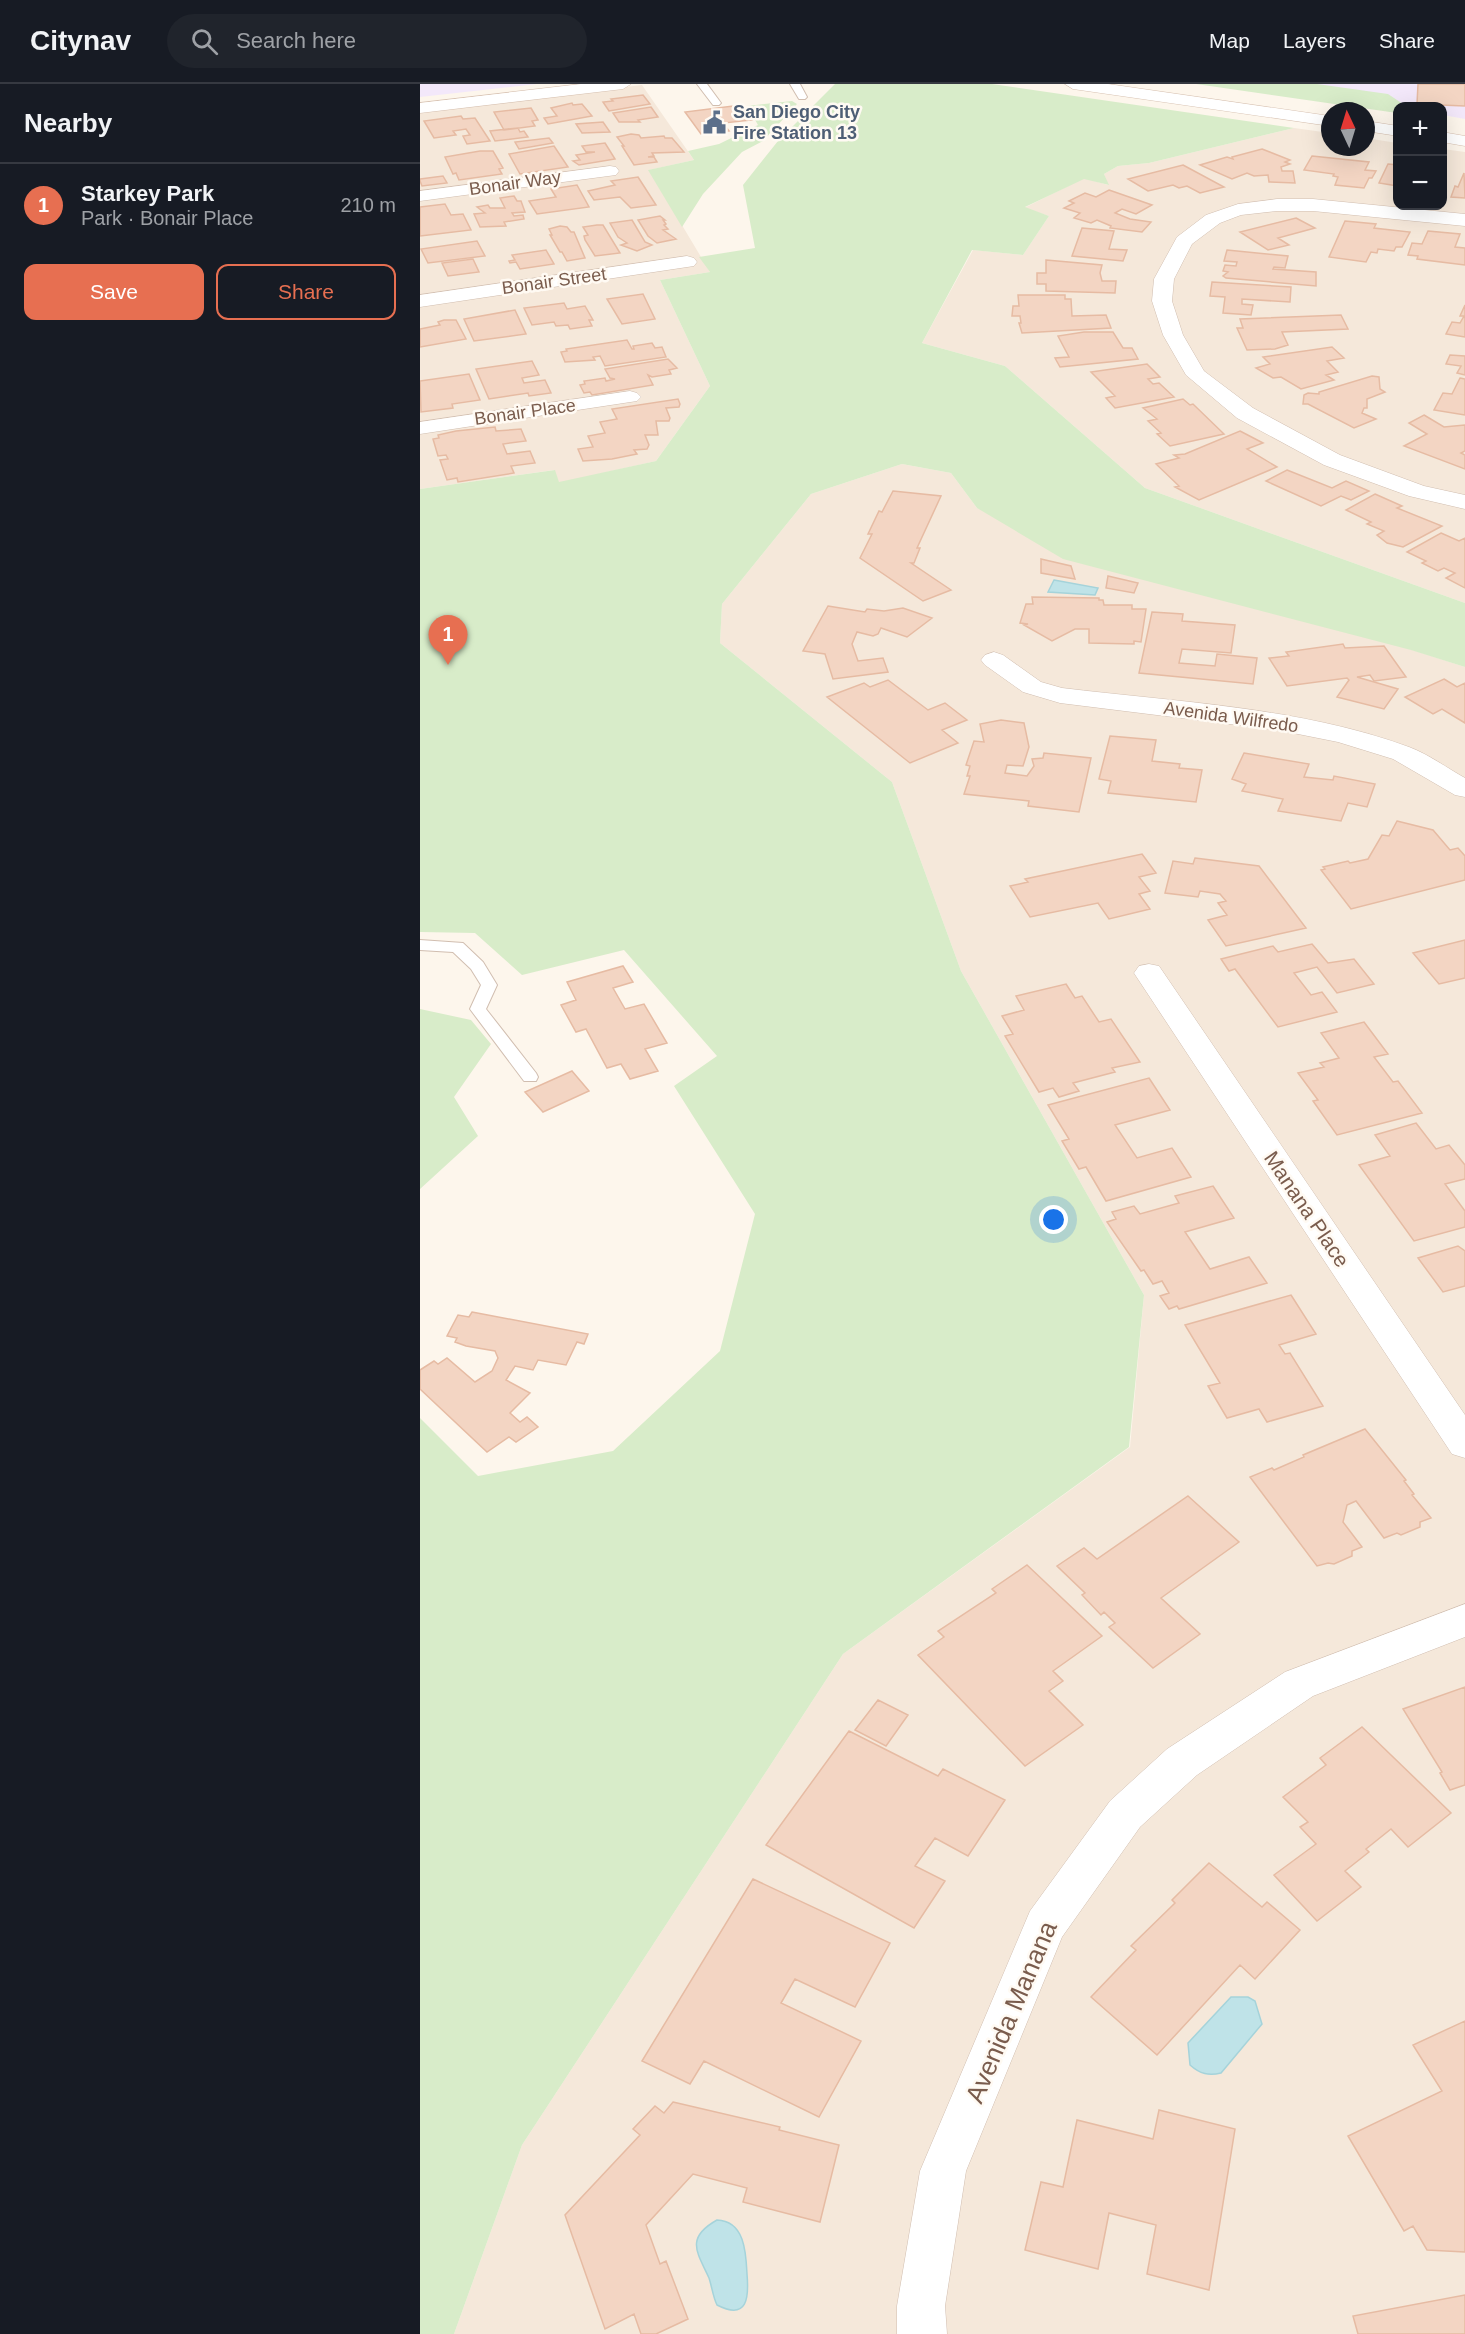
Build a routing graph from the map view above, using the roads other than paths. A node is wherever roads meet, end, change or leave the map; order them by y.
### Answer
1 (623, 84) edge
2 (702, 84) edge
3 (795, 84) edge
4 (1073, 84) edge
5 (802, 97) dead end
6 (716, 103) dead end
7 (420, 108) edge
8 (1321, 120) edge
9 (1375, 127) edge
10 (1393, 130) edge
11 (1447, 138) edge
12 (1465, 141) edge
13 (610, 171) dead end
14 (420, 196) edge
15 (1465, 220) edge
16 (687, 262) dead end
17 (420, 301) edge
18 (630, 397) dead end
19 (420, 428) edge
20 (1465, 502) edge
21 (994, 660) dead end
22 (1465, 789) edge
23 (420, 945) edge
24 (1149, 973) dead end
25 (530, 1077) dead end
26 (1465, 1444) edge
27 (1465, 1620) edge
28 (922, 2334) edge

1 - 7 street
2 - 6 lane
3 - 5 lane
4 - 8 street
9 - 10 street
11 - 12 street
13 - 14 street, Bonair Way
15 - 20 street
16 - 17 street, Bonair Street
18 - 19 street, Bonair Place
21 - 22 street, Avenida Wilfredo
23 - 25 lane
24 - 26 street, Manana Place
27 - 28 street, Avenida Manana

